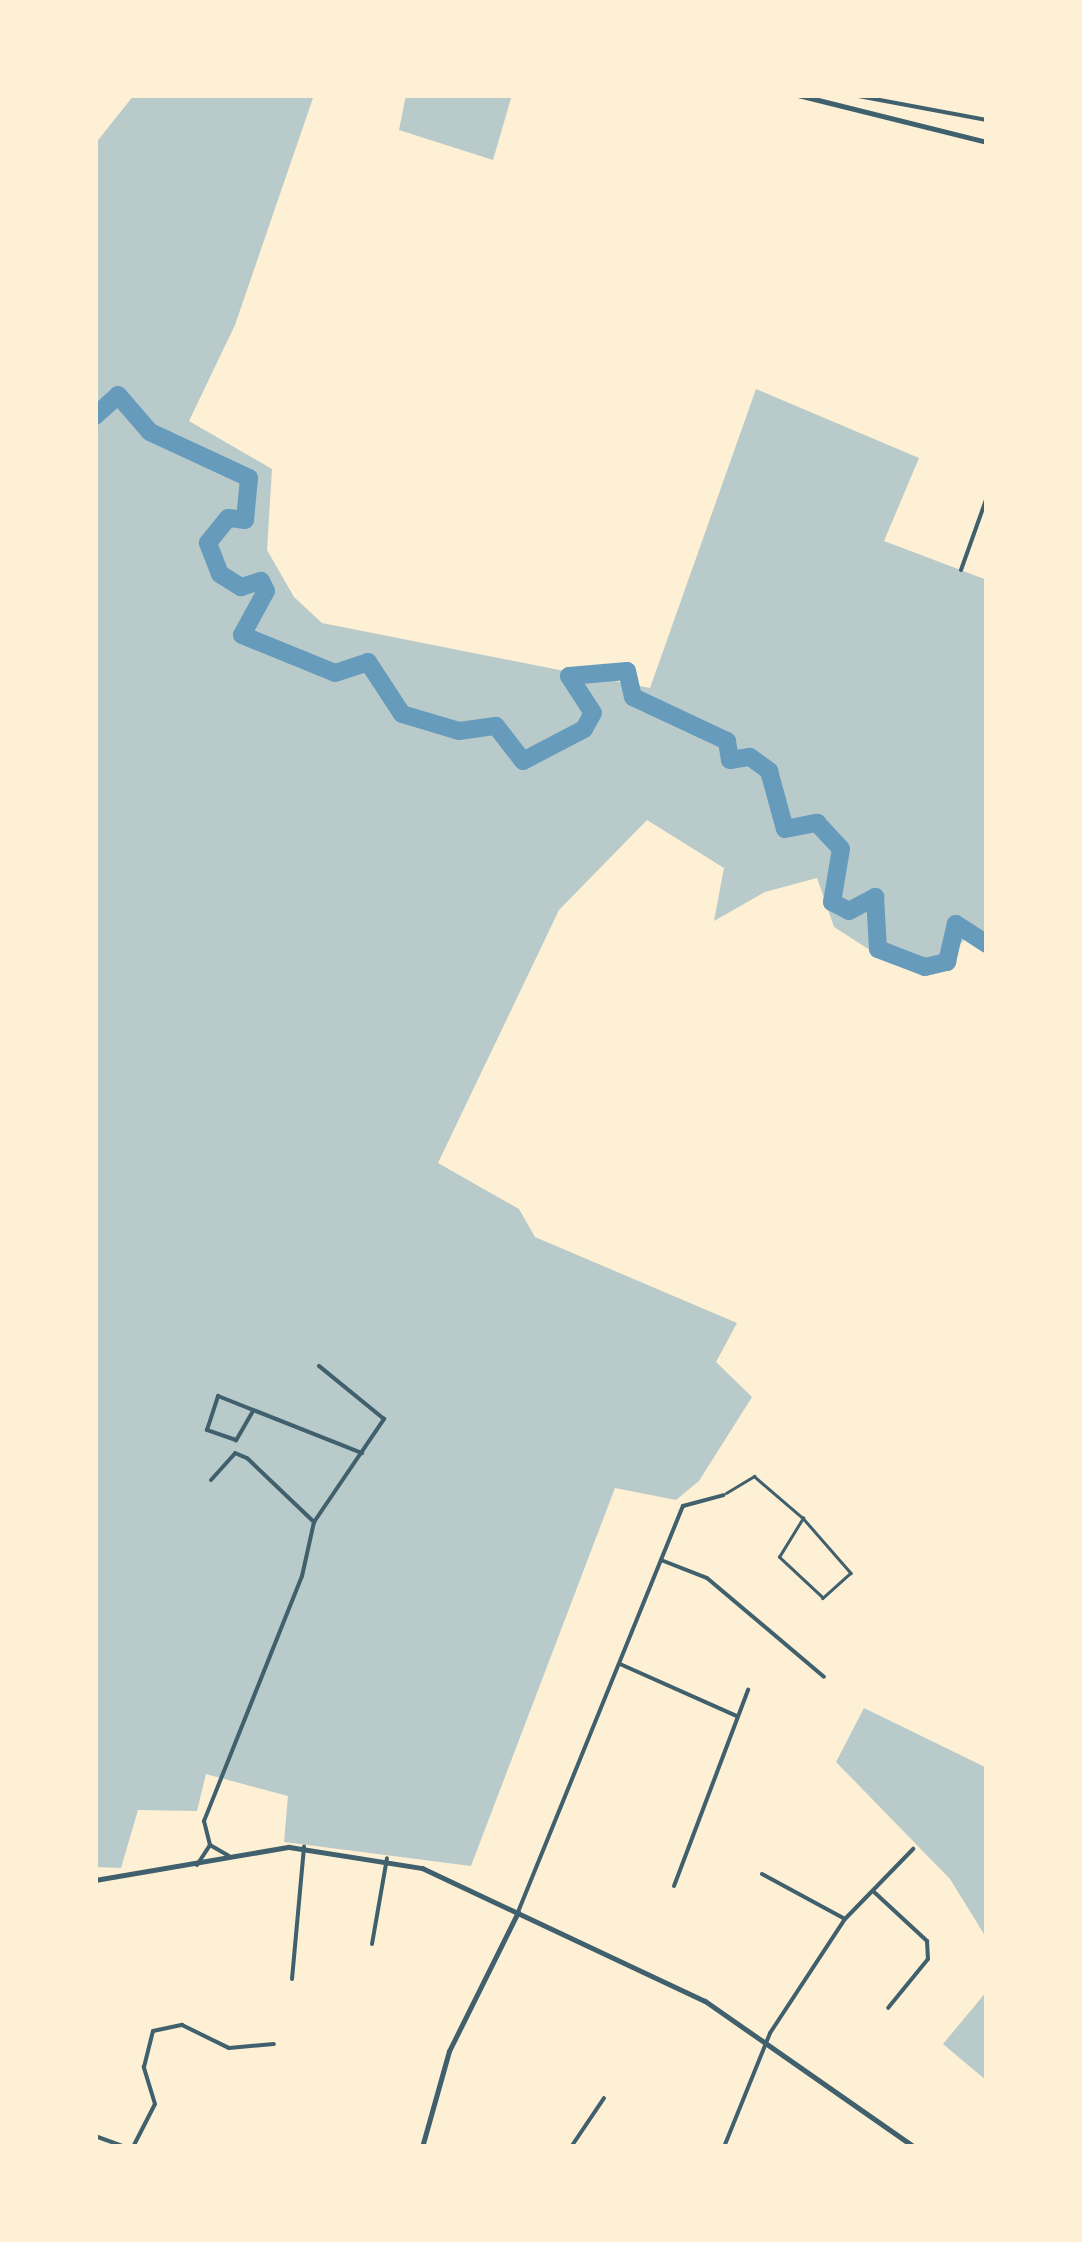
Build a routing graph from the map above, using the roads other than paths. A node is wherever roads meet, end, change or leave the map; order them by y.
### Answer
1 (798, 95) edge
2 (852, 95) edge
3 (987, 120) edge
4 (987, 142) edge
5 (987, 497) edge
6 (961, 570) dead end
7 (318, 1366) dead end
8 (253, 1412) junction
9 (362, 1452) junction
10 (211, 1480) dead end
11 (724, 1494) joint
12 (803, 1518) junction
13 (314, 1522) junction
14 (661, 1560) junction
15 (620, 1664) junction
16 (824, 1677) dead end
17 (748, 1690) dead end
18 (737, 1716) junction
19 (210, 1845) junction
20 (304, 1847) junction
21 (913, 1849) dead end
22 (233, 1858) junction
23 (387, 1858) junction
24 (197, 1866) junction
25 (762, 1874) dead end
26 (95, 1880) edge
27 (674, 1886) dead end
28 (873, 1891) junction
29 (518, 1912) junction
30 (846, 1919) junction
31 (372, 1944) dead end
32 (292, 1979) dead end
33 (888, 2008) dead end
34 (274, 2044) dead end
35 (767, 2044) junction
36 (604, 2098) dead end
37 (95, 2136) edge
38 (126, 2147) edge
39 (133, 2147) edge
40 (422, 2147) edge
41 (571, 2147) edge
42 (724, 2147) edge
43 (914, 2147) edge

1 - 4 street
2 - 3 street
5 - 6 street
7 - 9 street
8 - 8 street
8 - 9 street
9 - 13 street
10 - 13 street
11 - 12 lane
11 - 14 street
12 - 12 lane
13 - 19 street
14 - 15 street
14 - 16 street
15 - 18 street
15 - 29 street
17 - 18 street
18 - 27 street
19 - 22 street
19 - 24 street
20 - 22 street
20 - 23 street
20 - 32 street
21 - 28 street
22 - 24 street
23 - 29 street
23 - 31 street
24 - 26 street
25 - 30 street
28 - 30 street
28 - 33 street
29 - 35 street
29 - 40 street
30 - 35 street
34 - 39 street
35 - 42 street
35 - 43 street
36 - 41 street
37 - 38 street

